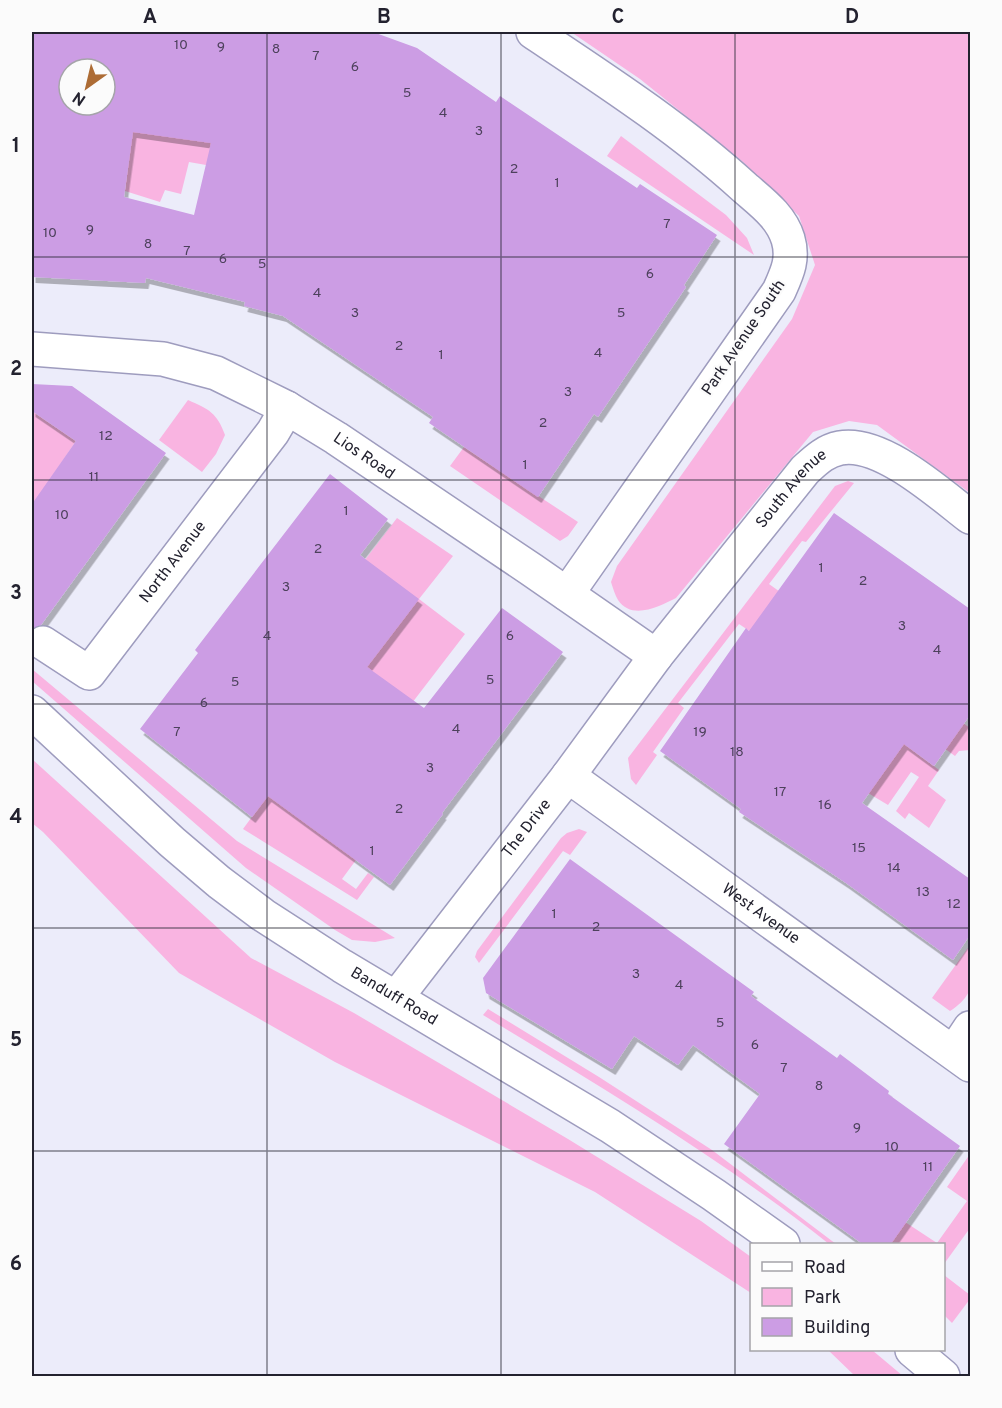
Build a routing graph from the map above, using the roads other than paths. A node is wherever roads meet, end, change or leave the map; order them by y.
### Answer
1 (533, 32) edge
2 (32, 349) edge
3 (287, 408) junction
4 (970, 517) edge
5 (567, 594) junction
6 (43, 643) dead end
7 (656, 656) junction
8 (32, 712) edge
9 (568, 776) junction
10 (396, 998) junction
11 (965, 1048) edge
12 (780, 1243) edge
13 (913, 1351) edge
14 (943, 1377) edge

1 - 5 street, Park Avenue South
2 - 3 street, Lios Road
3 - 5 street, Lios Road
3 - 6 street, North Avenue
4 - 7 street, South Avenue
5 - 7 street, Lios Road
7 - 9 street, The Drive
8 - 10 street, Banduff Road
9 - 10 street, The Drive
9 - 11 street, West Avenue
10 - 12 street, Banduff Road
13 - 14 street

